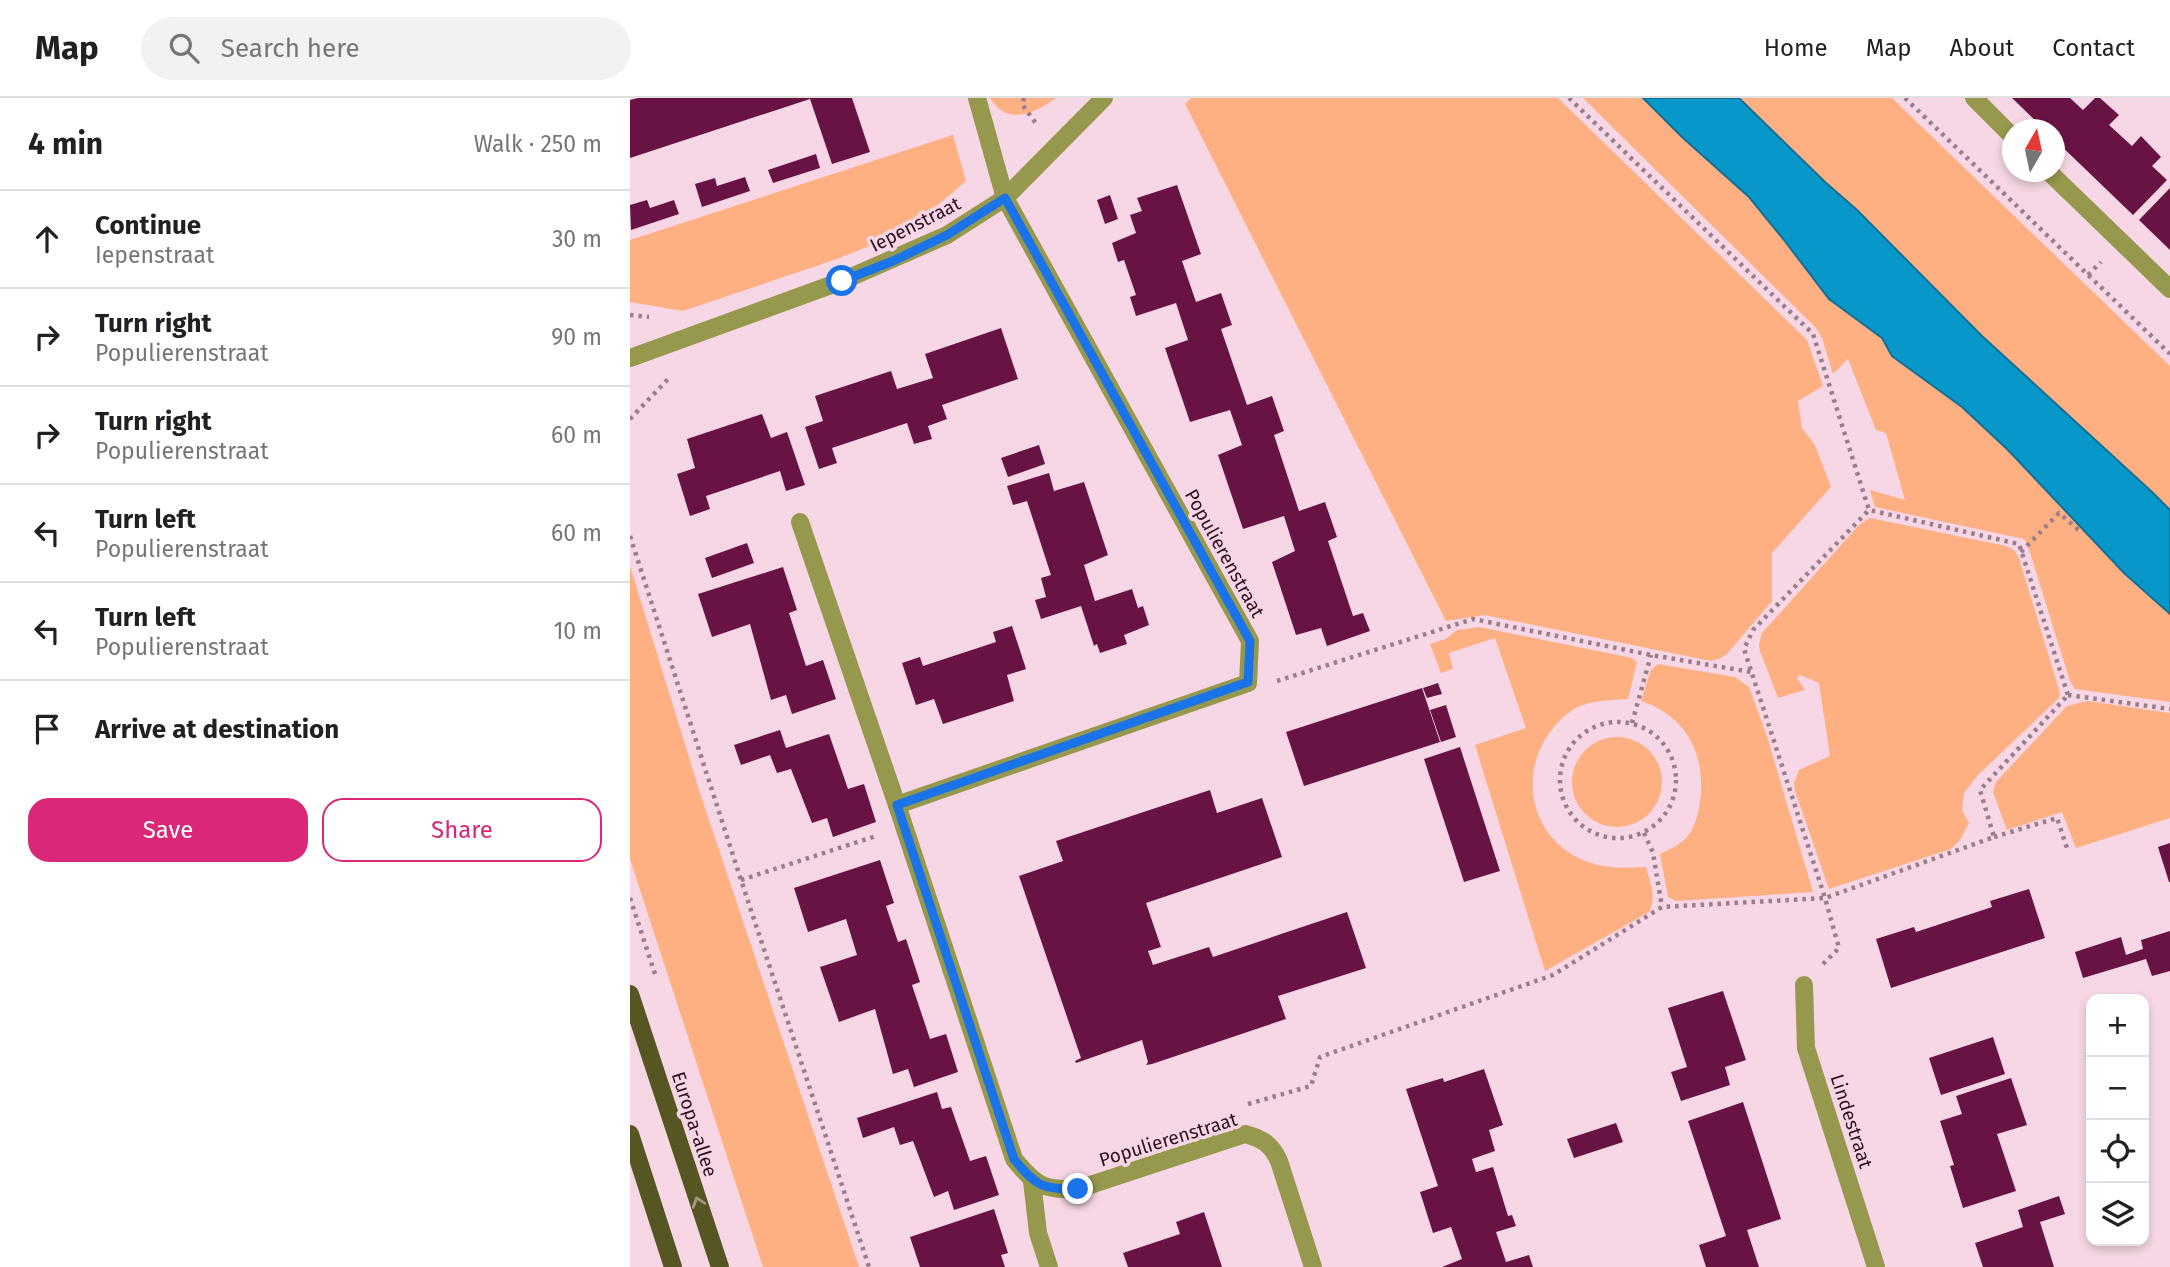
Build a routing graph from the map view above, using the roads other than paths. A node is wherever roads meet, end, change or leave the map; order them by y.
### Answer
1 (977, 98) edge
2 (1104, 98) edge
3 (1973, 98) edge
4 (2002, 126) edge
5 (2059, 182) edge
6 (1005, 198) junction
7 (2170, 289) edge
8 (630, 358) edge
9 (800, 522) dead end
10 (897, 805) junction
11 (1804, 985) road end
12 (630, 994) edge
13 (630, 1134) edge
14 (1032, 1181) junction
15 (673, 1267) edge
16 (720, 1267) edge
17 (1049, 1267) edge
18 (1313, 1267) edge
19 (1876, 1267) edge

1 - 6 street, Populierenstraat
2 - 6 street, Iepenstraat
3 - 4 street
5 - 7 street
6 - 8 street, Iepenstraat
6 - 10 street, Populierenstraat
9 - 10 street
10 - 14 street
11 - 19 street, Lindestraat
16 -> 12 main road, Europa-allee
13 - 15 main road
14 - 17 street
14 - 18 street, Populierenstraat

